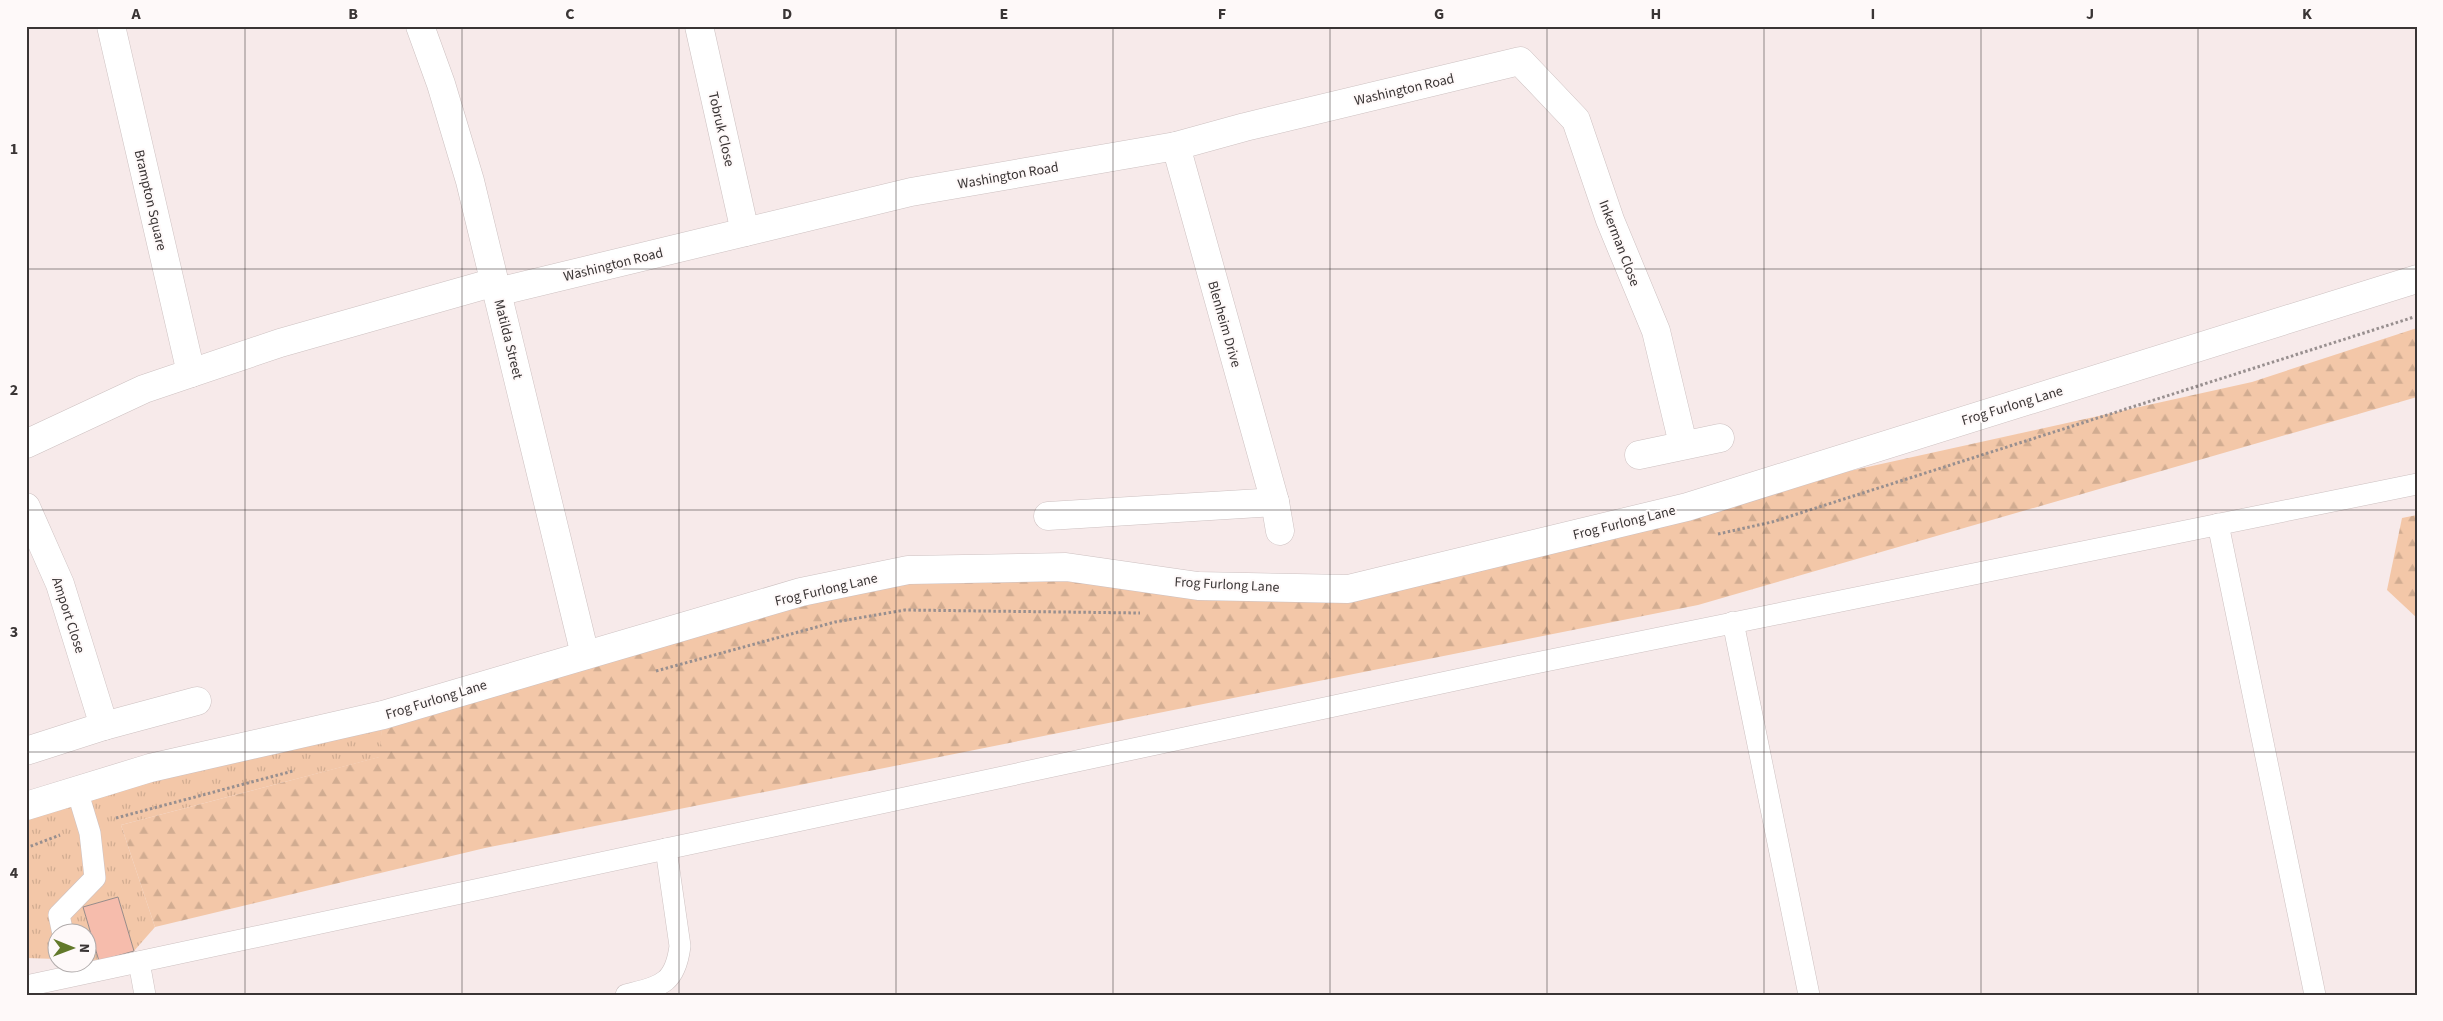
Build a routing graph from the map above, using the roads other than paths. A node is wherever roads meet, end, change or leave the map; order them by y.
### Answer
1 (111, 26) edge
2 (420, 26) edge
3 (699, 26) edge
4 (1520, 61) joint
5 (1176, 146) junction
6 (745, 232) junction
7 (2417, 278) edge
8 (496, 287) junction
9 (191, 373) junction
10 (1720, 438) dead end
11 (26, 444) edge
12 (1683, 444) junction
13 (1639, 455) dead end
14 (2417, 484) edge
15 (1275, 502) junction
16 (26, 507) edge
17 (1048, 516) dead end
18 (2218, 524) junction
19 (1280, 531) dead end
20 (1733, 622) junction
21 (585, 655) junction
22 (197, 701) dead end
23 (104, 726) junction
24 (26, 750) edge
25 (77, 790) junction
26 (26, 806) edge
27 (666, 849) junction
28 (61, 924) edge
29 (139, 962) junction
30 (98, 967) edge
31 (59, 974) edge
32 (26, 986) edge
33 (145, 995) edge
34 (626, 995) edge
35 (1809, 995) edge
36 (2315, 995) edge

1 - 9 street, Brampton Square
2 - 8 street, Matilda Street
3 - 6 street, Tobruk Close
4 - 5 street, Washington Road
4 - 12 street, Inkerman Close
5 - 6 street, Washington Road
5 - 15 street, Blenheim Drive
6 - 8 street, Washington Road
7 - 21 street, Frog Furlong Lane
8 - 9 street
8 - 21 street, Matilda Street
9 - 11 street
10 - 12 street
12 - 13 street
14 - 18 lane
15 - 17 street
15 - 19 street, Blenheim Drive
16 - 23 street, Amport Close
18 - 20 lane
18 - 36 lane
20 - 27 lane
20 - 35 lane
21 - 25 street, Frog Furlong Lane
22 - 23 street
23 - 24 street
25 - 26 street, Frog Furlong Lane
25 - 28 lane
27 - 29 lane
27 - 34 lane
29 - 30 lane
29 - 33 lane
31 - 32 lane

